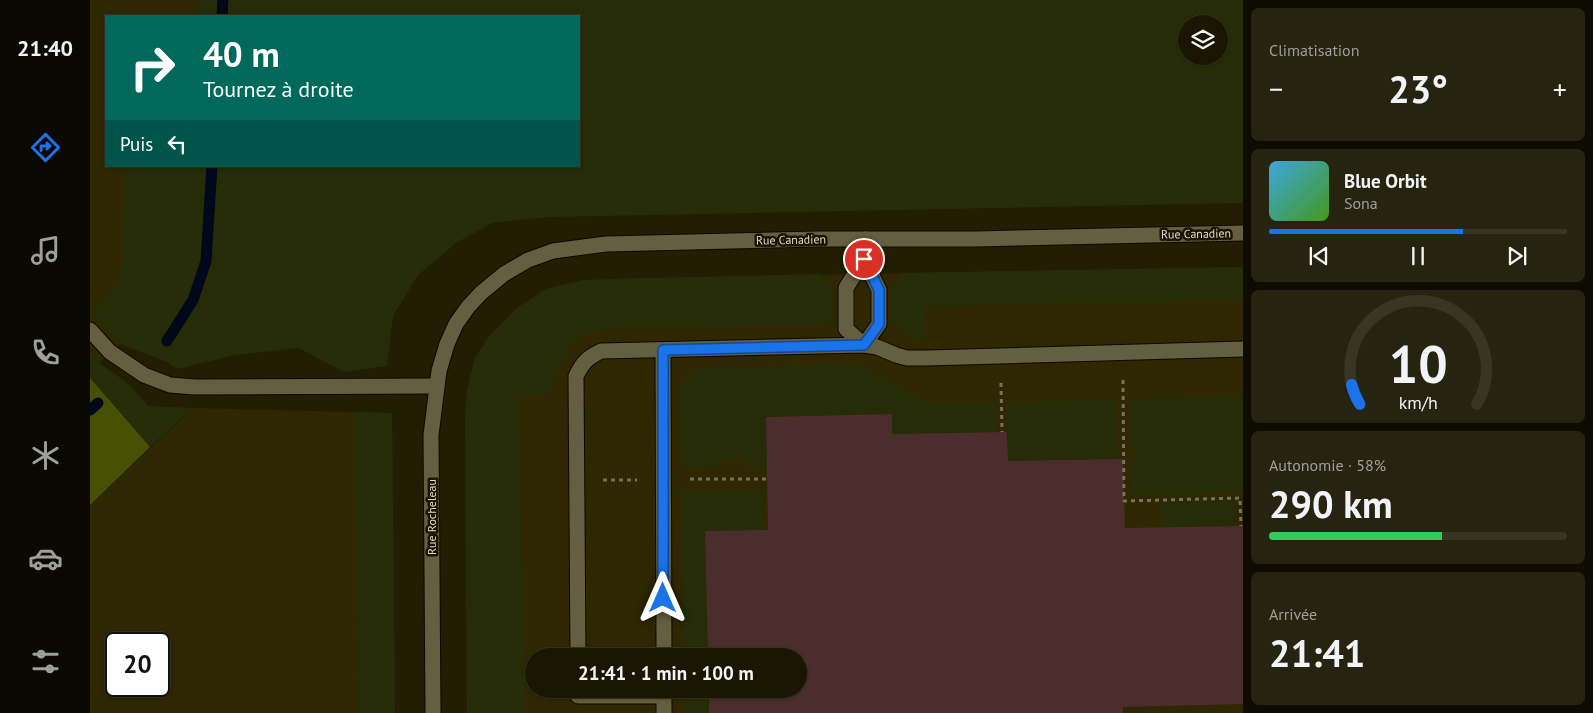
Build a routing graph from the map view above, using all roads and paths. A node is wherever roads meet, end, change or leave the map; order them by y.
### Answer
1 (1243, 233) edge
2 (865, 239) junction
3 (864, 259) junction
4 (456, 324) joint
5 (90, 330) edge
6 (864, 345) junction
7 (663, 350) junction
8 (1243, 350) edge
9 (436, 386) junction
10 (1123, 399) dead end
11 (1001, 402) dead end
12 (1002, 432) dead end
13 (689, 479) dead end
14 (767, 479) dead end
15 (624, 480) dead end
16 (639, 480) dead end
17 (1241, 526) dead end
18 (578, 648) edge
19 (664, 648) edge
20 (664, 698) edge
21 (433, 713) edge
22 (664, 713) edge

1 - 2 street, Rue Canadien
2 - 3 street
2 - 4 street, Rue Canadien
3 - 6 street
3 - 6 street
4 - 9 street, Rue Rocheleau
5 - 9 street
6 - 7 street
6 - 8 street
7 - 18 street
7 - 19 street
9 - 21 street, Rue Rocheleau
10 - 17 path
11 - 12 path
13 - 14 path
15 - 16 path
20 - 22 street

